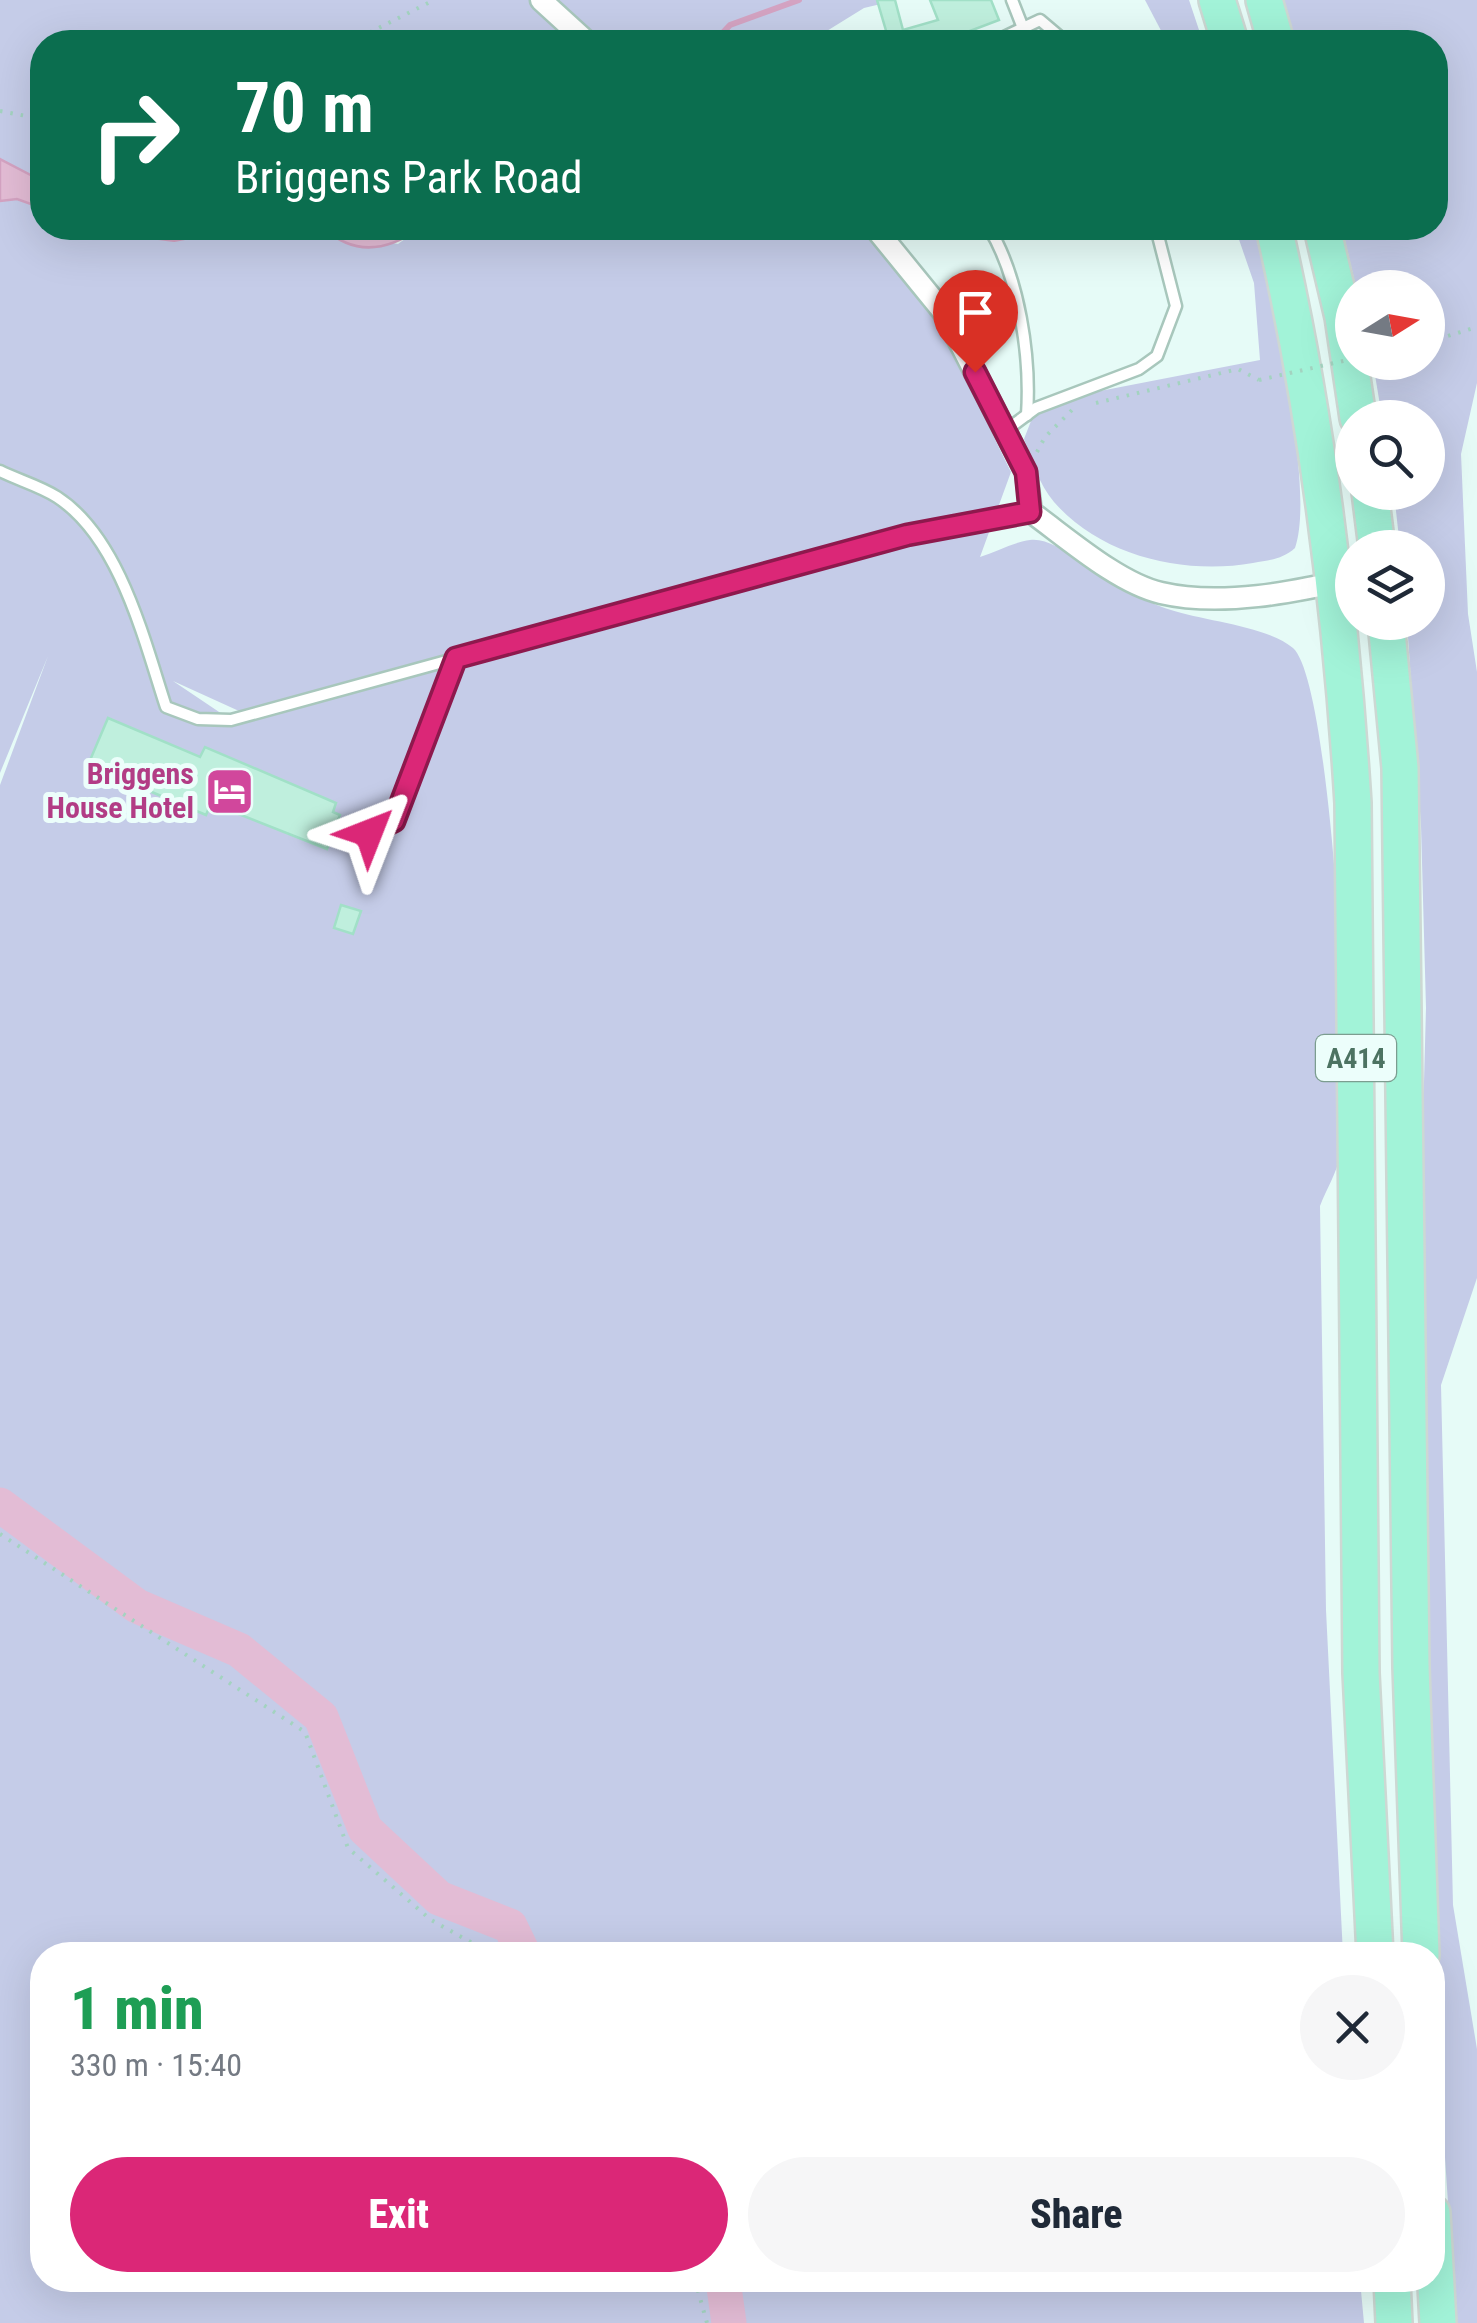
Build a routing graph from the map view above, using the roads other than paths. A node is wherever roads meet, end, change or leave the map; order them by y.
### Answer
1 (541, 0) edge
2 (1012, 0) edge
3 (1217, 0) edge
4 (1264, 0) edge
5 (1023, 28) junction
6 (574, 30) edge
7 (1019, 30) edge
8 (1052, 30) edge
9 (1226, 30) edge
10 (1273, 30) edge
11 (885, 240) edge
12 (996, 240) edge
13 (1159, 240) edge
14 (1276, 240) edge
15 (1325, 240) edge
16 (1355, 400) edge
17 (1027, 415) junction
18 (1005, 431) junction
19 (0, 471) edge
20 (1030, 512) junction
21 (1335, 547) edge
22 (1335, 583) edge
23 (1345, 640) edge
24 (1388, 640) edge
25 (456, 658) junction
26 (369, 833) dead end
27 (1375, 1942) edge
28 (1420, 1942) edge
29 (1393, 2292) edge
30 (1436, 2292) edge
31 (1438, 2320) edge
32 (1394, 2323) edge

1 - 6 street
2 - 5 lane
3 - 9 highway
4 - 10 highway
5 - 7 lane
5 - 8 lane
11 - 18 street
12 - 17 lane
13 - 17 lane
14 - 21 highway, A414
15 - 16 highway
17 - 18 lane
18 - 20 street
19 - 25 lane
20 - 22 street
20 - 25 lane
23 - 27 highway, A414
24 - 28 highway, A414
25 - 26 lane
29 - 32 highway
30 - 31 highway

